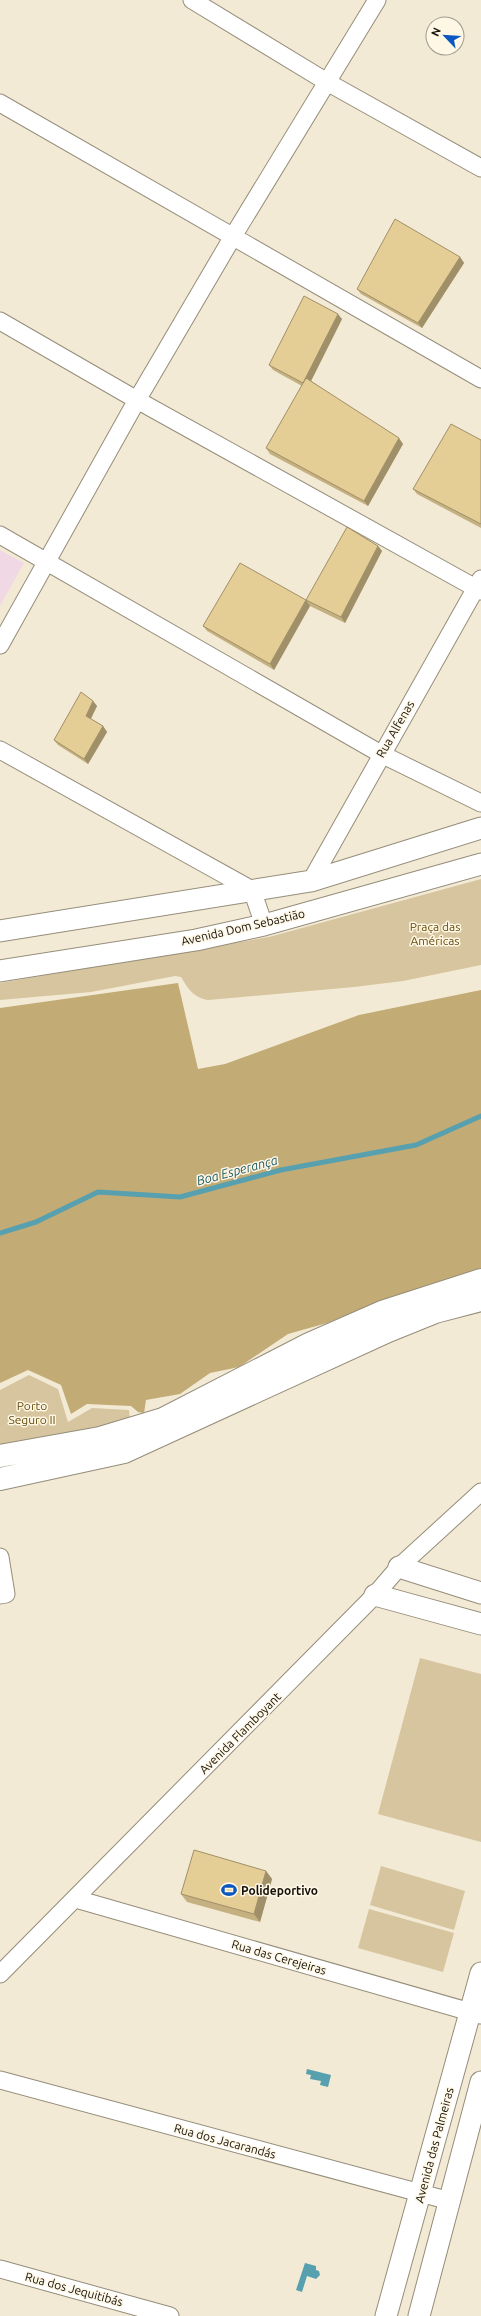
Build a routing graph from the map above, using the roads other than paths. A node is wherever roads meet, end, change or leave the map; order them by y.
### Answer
1 (192, 0) edge
2 (377, 0) edge
3 (327, 82) junction
4 (0, 103) edge
5 (481, 168) edge
6 (232, 238) junction
7 (0, 322) edge
8 (481, 379) edge
9 (137, 400) junction
10 (0, 535) edge
11 (48, 562) junction
12 (479, 586) edge
13 (0, 645) edge
14 (0, 750) edge
15 (381, 754) junction
16 (481, 803) edge
17 (481, 828) edge
18 (481, 864) edge
19 (311, 881) junction
20 (252, 890) junction
21 (264, 925) junction
22 (0, 931) edge
23 (0, 971) edge
24 (481, 1280) edge
25 (481, 1300) edge
26 (0, 1456) edge
27 (0, 1479) edge
28 (481, 1492) edge
29 (0, 1557) edge
30 (399, 1567) junction
31 (481, 1593) edge
32 (0, 1595) edge
33 (375, 1595) junction
34 (481, 1624) edge
35 (76, 1899) junction
36 (481, 1973) edge
37 (0, 1974) edge
38 (476, 2014) edge
39 (0, 2080) edge
40 (481, 2082) edge
41 (421, 2194) junction
42 (450, 2201) junction
43 (0, 2269) edge
44 (170, 2316) edge
45 (386, 2316) edge
46 (419, 2316) edge

1 - 3 street
2 - 3 street
3 - 5 street
3 - 6 street
4 - 6 street
6 - 8 street
6 - 9 street
7 - 9 street
9 - 11 street
9 - 12 street
10 - 11 street
11 - 13 street
11 - 15 street
12 - 15 street, Rua Alfenas
14 - 20 street
15 - 16 street
15 - 19 street, Rua Alfenas
17 - 19 street
18 - 21 street, Avenida Dom Sebastião
19 - 20 street
20 - 21 street
20 - 22 street
21 - 23 street, Avenida Dom Sebastião
24 - 26 main road
25 - 27 main road
28 - 30 street, Avenida Flamboyant
29 - 32 street
30 - 31 street
30 - 33 street, Avenida Flamboyant
33 - 34 street
33 - 35 street, Avenida Flamboyant
35 - 37 street, Avenida Flamboyant
35 - 38 street, Rua das Cerejeiras
36 - 38 street, Avenida das Palmeiras
38 - 41 street, Avenida das Palmeiras
39 - 41 street, Rua dos Jacarandás
40 - 42 street
41 - 42 street, Rua dos Jacarandás
41 - 45 street, Avenida das Palmeiras
42 - 46 street
43 - 44 street, Rua dos Jequitibás

